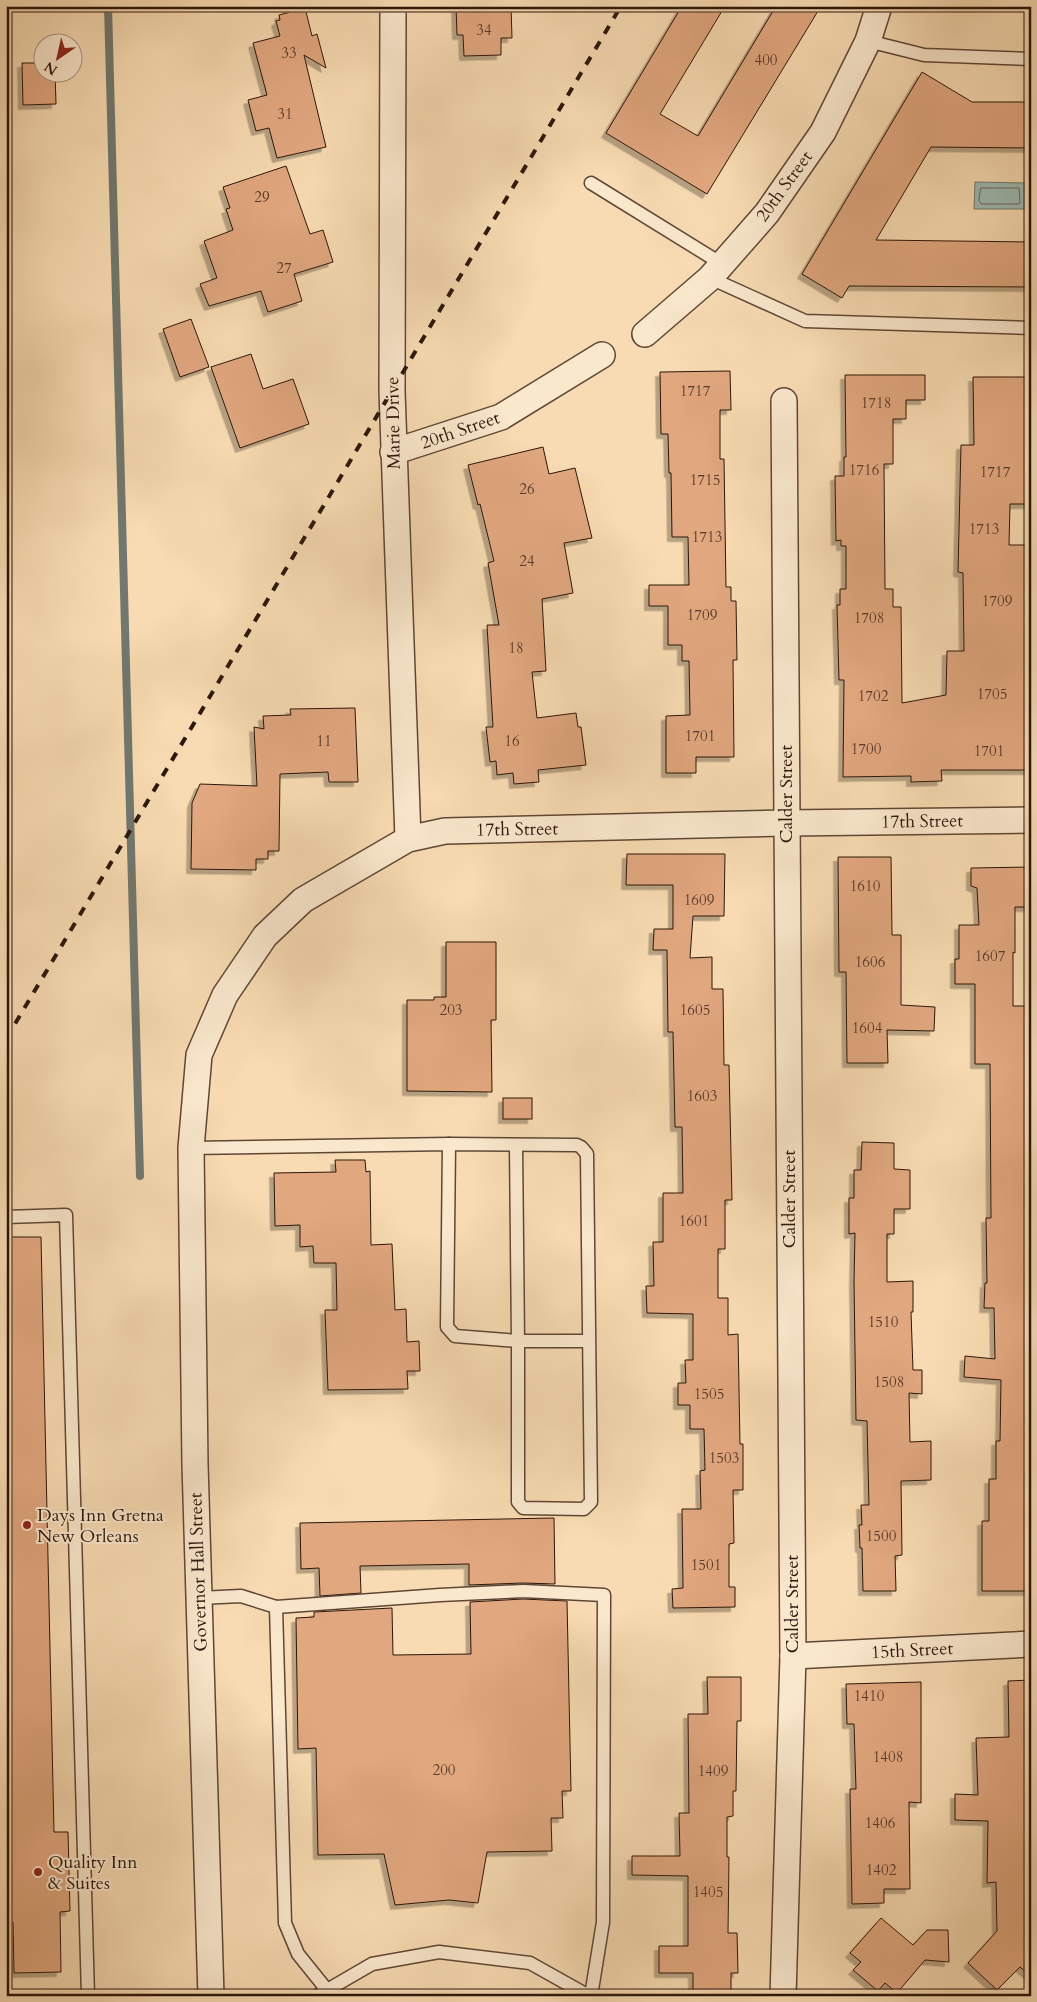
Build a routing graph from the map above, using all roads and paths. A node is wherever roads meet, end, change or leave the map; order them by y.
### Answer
1 (393, 6) edge
2 (879, 6) edge
3 (868, 41) junction
4 (1031, 59) edge
5 (592, 183) dead end
6 (716, 271) junction
7 (1031, 328) edge
8 (645, 334) dead end
9 (602, 355) dead end
10 (784, 401) dead end
11 (393, 452) junction
12 (1031, 820) edge
13 (786, 823) junction
14 (408, 839) junction
15 (449, 1144) junction
16 (516, 1145) junction
17 (191, 1148) junction
18 (6, 1217) edge
19 (518, 1341) junction
20 (589, 1341) junction
21 (199, 1598) junction
22 (276, 1607) junction
23 (1031, 1644) edge
24 (793, 1656) junction
25 (322, 1993) edge
26 (88, 1996) edge
27 (212, 1996) edge
28 (590, 1996) edge
29 (783, 1996) edge

1 - 11 street, Marie Drive
2 - 3 street, 20th Street
3 - 4 lane
3 - 6 street, 20th Street
5 - 6 lane
6 - 7 lane
6 - 8 street, 20th Street
9 - 11 street, 20th Street
10 - 13 street, Calder Street
11 - 14 street, Marie Drive
12 - 13 street, 17th Street
13 - 14 street, 17th Street
13 - 24 street, Calder Street
14 - 17 street, 17th Street
15 - 16 lane
15 - 17 lane
15 - 19 lane
16 - 19 lane
16 - 20 lane
17 - 21 street, Governor Hall Street
18 - 26 lane
19 - 20 lane
19 - 20 lane
21 - 22 lane
21 - 27 street, Governor Hall Street
22 - 25 lane
22 - 28 lane
23 - 24 street, 15th Street
24 - 29 street, Calder Street
25 - 28 lane

